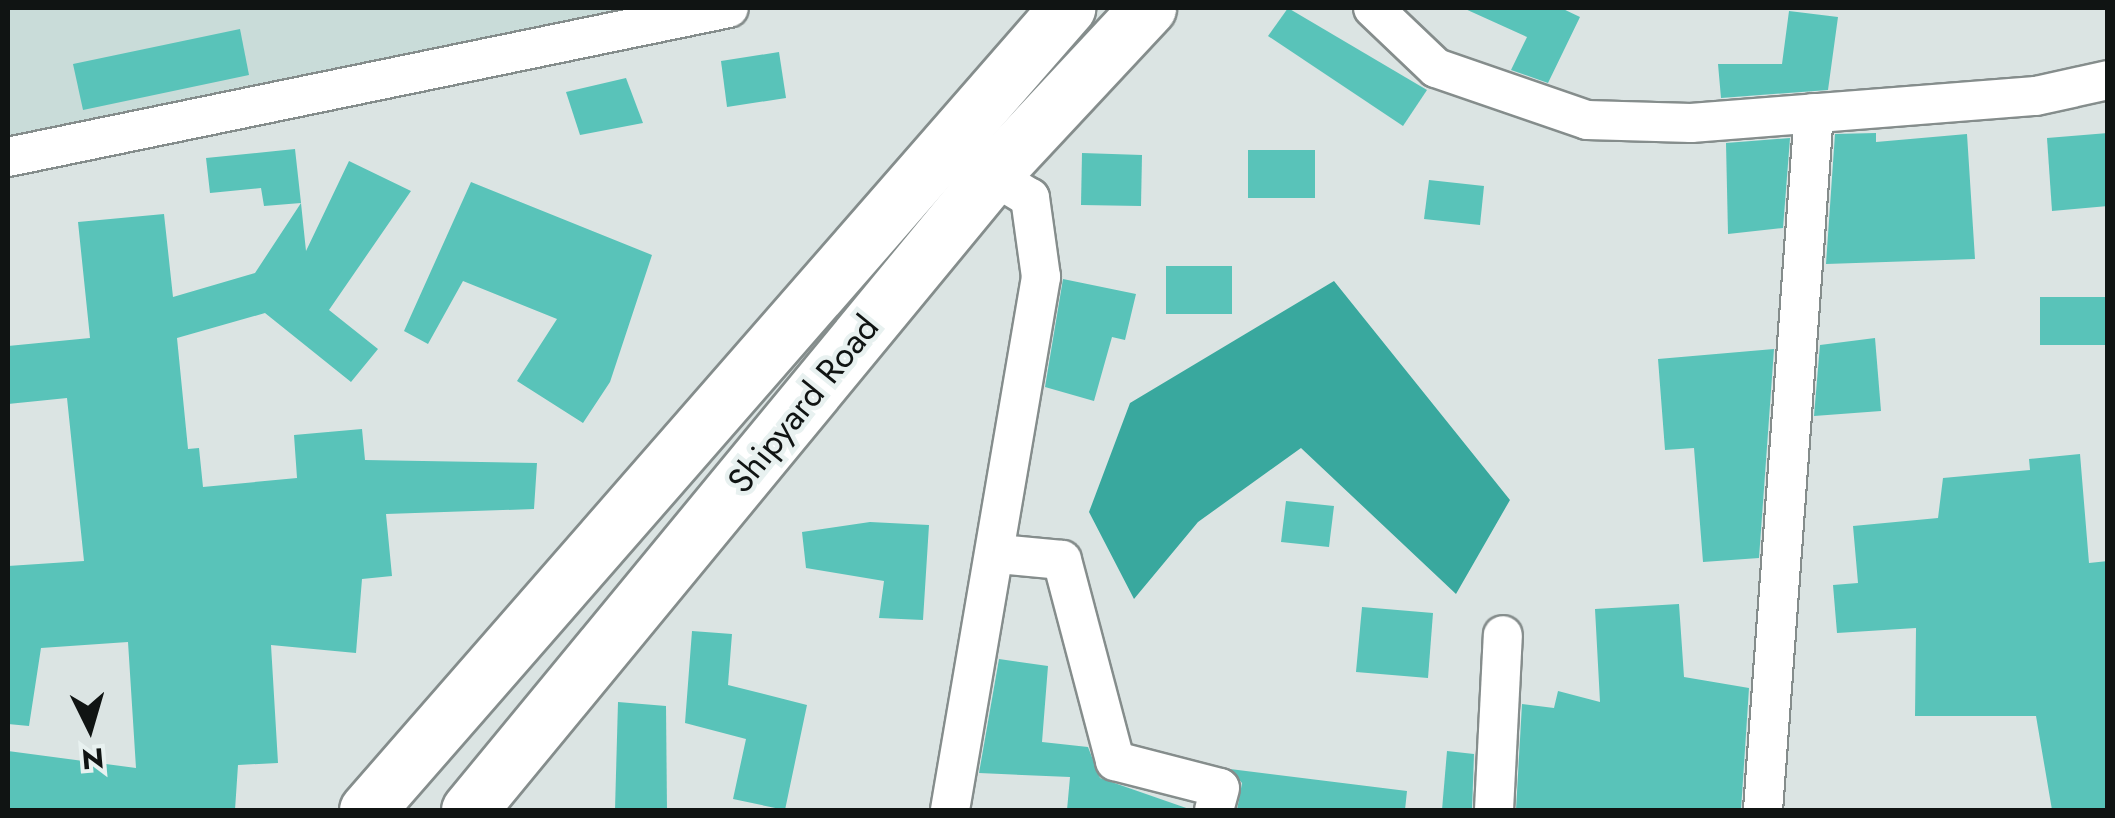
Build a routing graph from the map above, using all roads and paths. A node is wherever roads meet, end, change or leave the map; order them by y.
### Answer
1 (729, 8) edge
2 (1067, 8) edge
3 (1148, 8) edge
4 (1373, 8) edge
5 (2108, 80) edge
6 (1814, 114) junction
7 (8, 156) edge
8 (992, 176) junction
9 (999, 554) junction
10 (1503, 635) dead end
11 (366, 810) edge
12 (469, 810) edge
13 (950, 810) edge
14 (1214, 810) edge
15 (1494, 810) edge
16 (1763, 810) edge

1 - 7 street
2 - 11 main road
3 - 8 main road, Shipyard Road
4 - 6 street
5 - 6 street
6 - 16 street
8 - 9 street
8 - 12 main road, Shipyard Road
9 - 13 street
9 - 14 street
10 - 15 street

